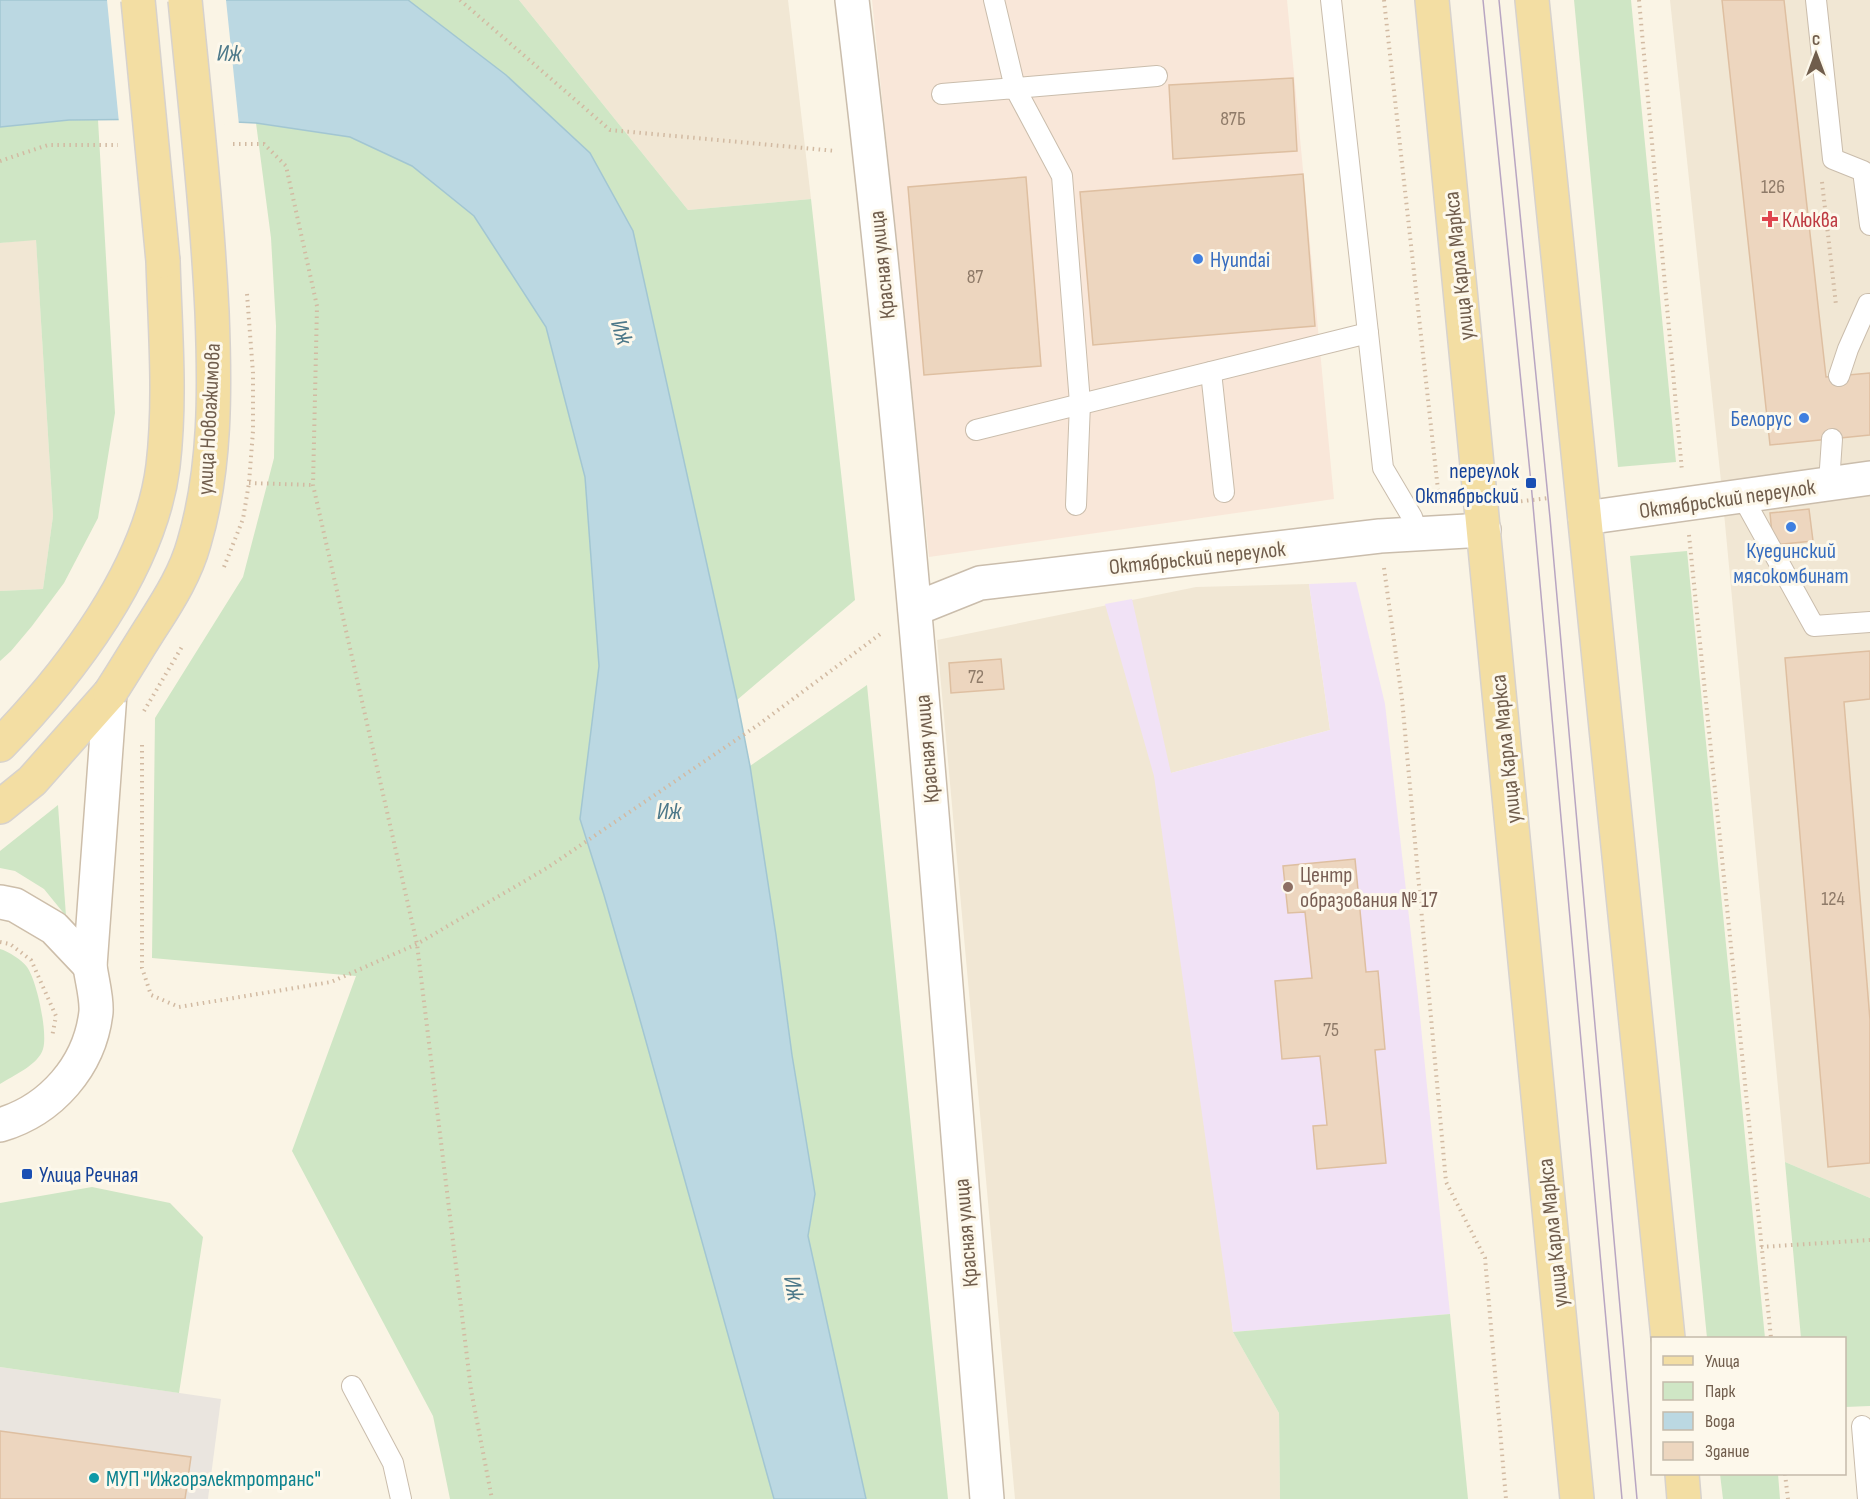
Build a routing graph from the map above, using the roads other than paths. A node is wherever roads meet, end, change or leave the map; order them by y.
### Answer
1 (138, 0) edge
2 (186, 0) edge
3 (852, 0) edge
4 (994, 0) edge
5 (1332, 0) edge
6 (1432, 0) edge
7 (1532, 0) edge
8 (1816, 0) edge
9 (1157, 76) dead end
10 (1015, 88) junction
11 (942, 94) dead end
12 (1870, 225) edge
13 (1870, 304) edge
14 (1368, 333) junction
15 (1211, 372) junction
16 (1839, 376) dead end
17 (1080, 403) junction
18 (976, 430) dead end
19 (1832, 439) dead end
20 (1870, 478) edge
21 (1829, 483) junction
22 (1224, 492) dead end
23 (1742, 496) junction
24 (1076, 505) dead end
25 (1585, 518) junction
26 (1484, 530) junction
27 (1418, 534) junction
28 (915, 609) junction
29 (1870, 622) edge
30 (110, 693) junction
31 (45, 697) junction
32 (0, 718) edge
33 (0, 746) edge
34 (0, 807) edge
35 (0, 902) edge
36 (90, 966) junction
37 (0, 1125) edge
38 (1668, 1337) edge
39 (352, 1386) dead end
40 (1862, 1426) dead end
41 (1682, 1475) edge
42 (401, 1499) edge
43 (987, 1499) edge
44 (1577, 1499) edge
45 (1684, 1499) edge
46 (1868, 1499) edge

1 - 31 main road, улица Новоажимова, bridge
2 - 30 main road, улица Новоажимова, bridge
3 - 28 street, Красная улица
4 - 10 lane
5 - 14 lane
6 - 26 main road, улица Карла Маркса
7 - 25 main road
8 - 12 lane
9 - 10 lane
10 - 11 lane
10 - 17 lane
13 - 16 lane
14 - 15 lane
14 - 27 lane
15 - 17 lane
15 - 22 lane
17 - 18 lane
17 - 24 lane
19 - 21 lane
20 - 21 street, Октябрьский переулок
21 - 23 street, Октябрьский переулок
23 - 25 street, Октябрьский переулок
23 - 29 lane
25 - 38 main road
26 - 27 street, Октябрьский переулок
26 - 44 main road, улица Карла Маркса
27 - 28 street, Октябрьский переулок
28 - 43 street, Красная улица
30 - 34 main road, улица Новоажимова
30 - 36 street
31 - 32 street
31 - 33 main road, улица Новоажимова
35 - 36 street
36 - 37 street
39 - 42 lane
40 - 46 lane
41 - 45 main road

